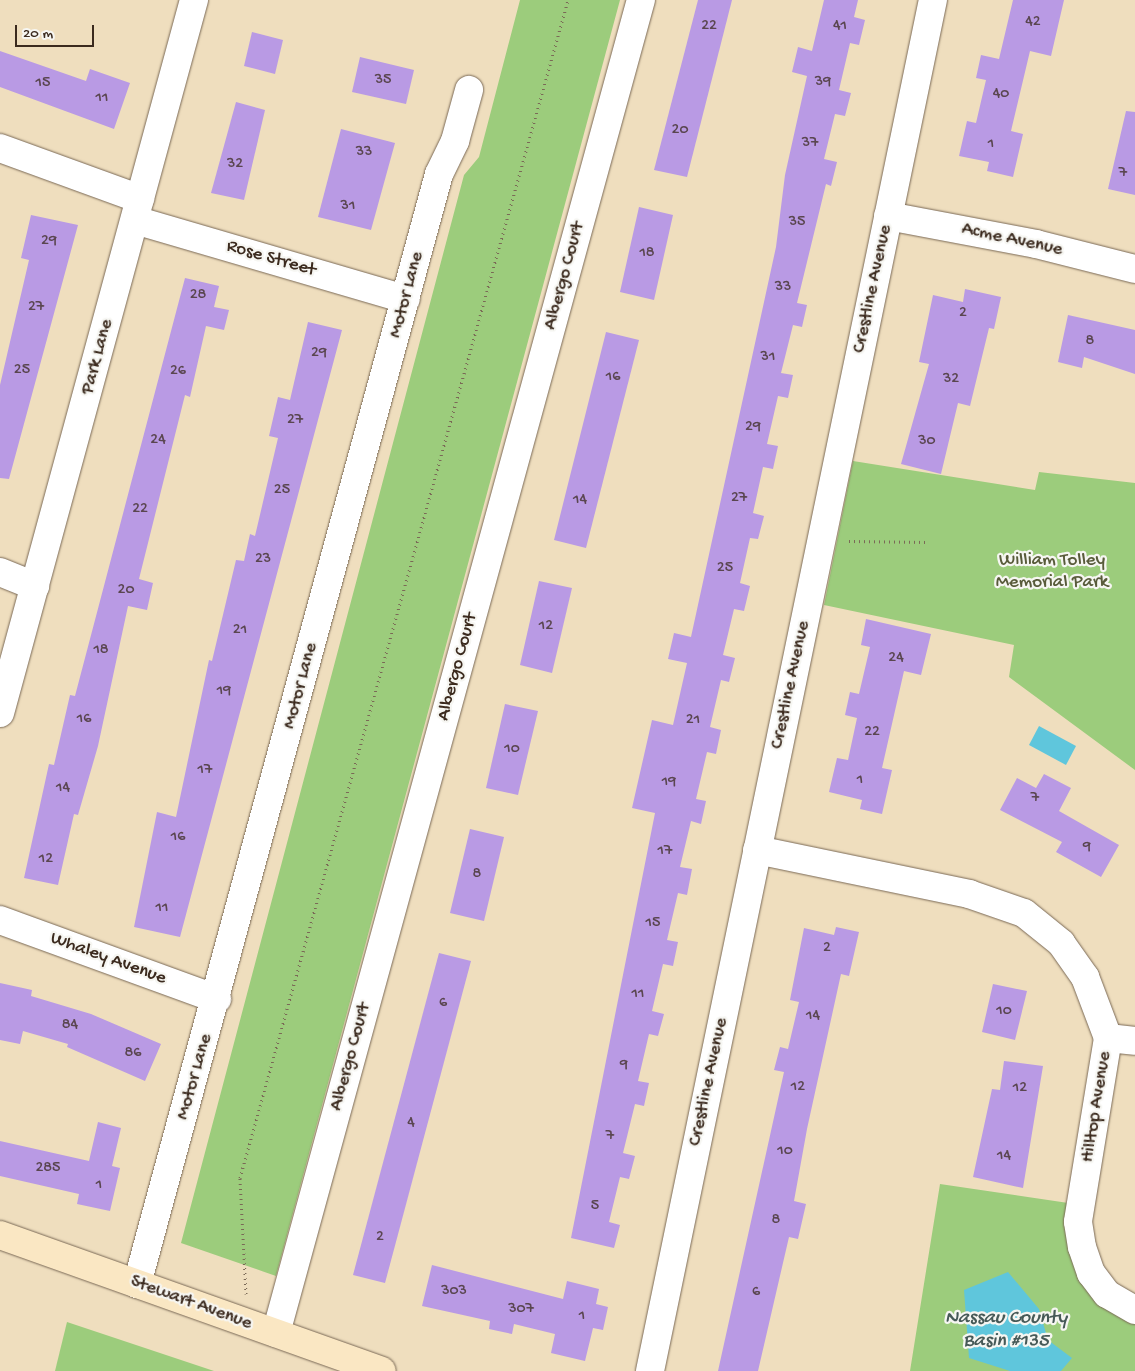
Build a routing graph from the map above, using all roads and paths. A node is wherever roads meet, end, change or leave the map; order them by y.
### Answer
1 (194, 0) edge
2 (568, 0) edge
3 (640, 0) edge
4 (933, 0) edge
5 (468, 90) dead end
6 (0, 148) edge
7 (138, 209) junction
8 (888, 216) junction
9 (1135, 269) edge
10 (406, 298) junction
11 (848, 541) dead end
12 (928, 542) dead end
13 (0, 572) edge
14 (35, 586) junction
15 (0, 714) edge
16 (757, 850) junction
17 (0, 920) edge
18 (217, 999) junction
19 (1108, 1038) junction
20 (1135, 1041) edge
21 (0, 1235) edge
22 (137, 1284) junction
23 (1135, 1310) edge
24 (248, 1324) junction
25 (276, 1333) junction
26 (381, 1371) edge
27 (650, 1371) edge

1 - 7 street, Park Lane
2 - 24 path
3 - 25 street, Albergo Court
4 - 8 street, Crestline Avenue
5 - 10 street, Motor Lane
6 - 7 street, Rose Street
7 - 10 street, Rose Street
7 - 14 street, Park Lane
8 - 9 street, Acme Avenue
8 - 16 street, Crestline Avenue
10 - 18 street, Motor Lane
11 - 12 path
13 - 14 street
14 - 15 street, Park Lane
16 - 19 street, Hilltop Avenue
16 - 27 street, Crestline Avenue
17 - 18 street, Whaley Avenue
18 - 22 street, Motor Lane
19 - 20 street
19 - 23 street, Hilltop Avenue
21 - 22 main road, Stewart Avenue
22 - 24 main road, Stewart Avenue
24 - 25 main road, Stewart Avenue
25 - 26 main road, Stewart Avenue

